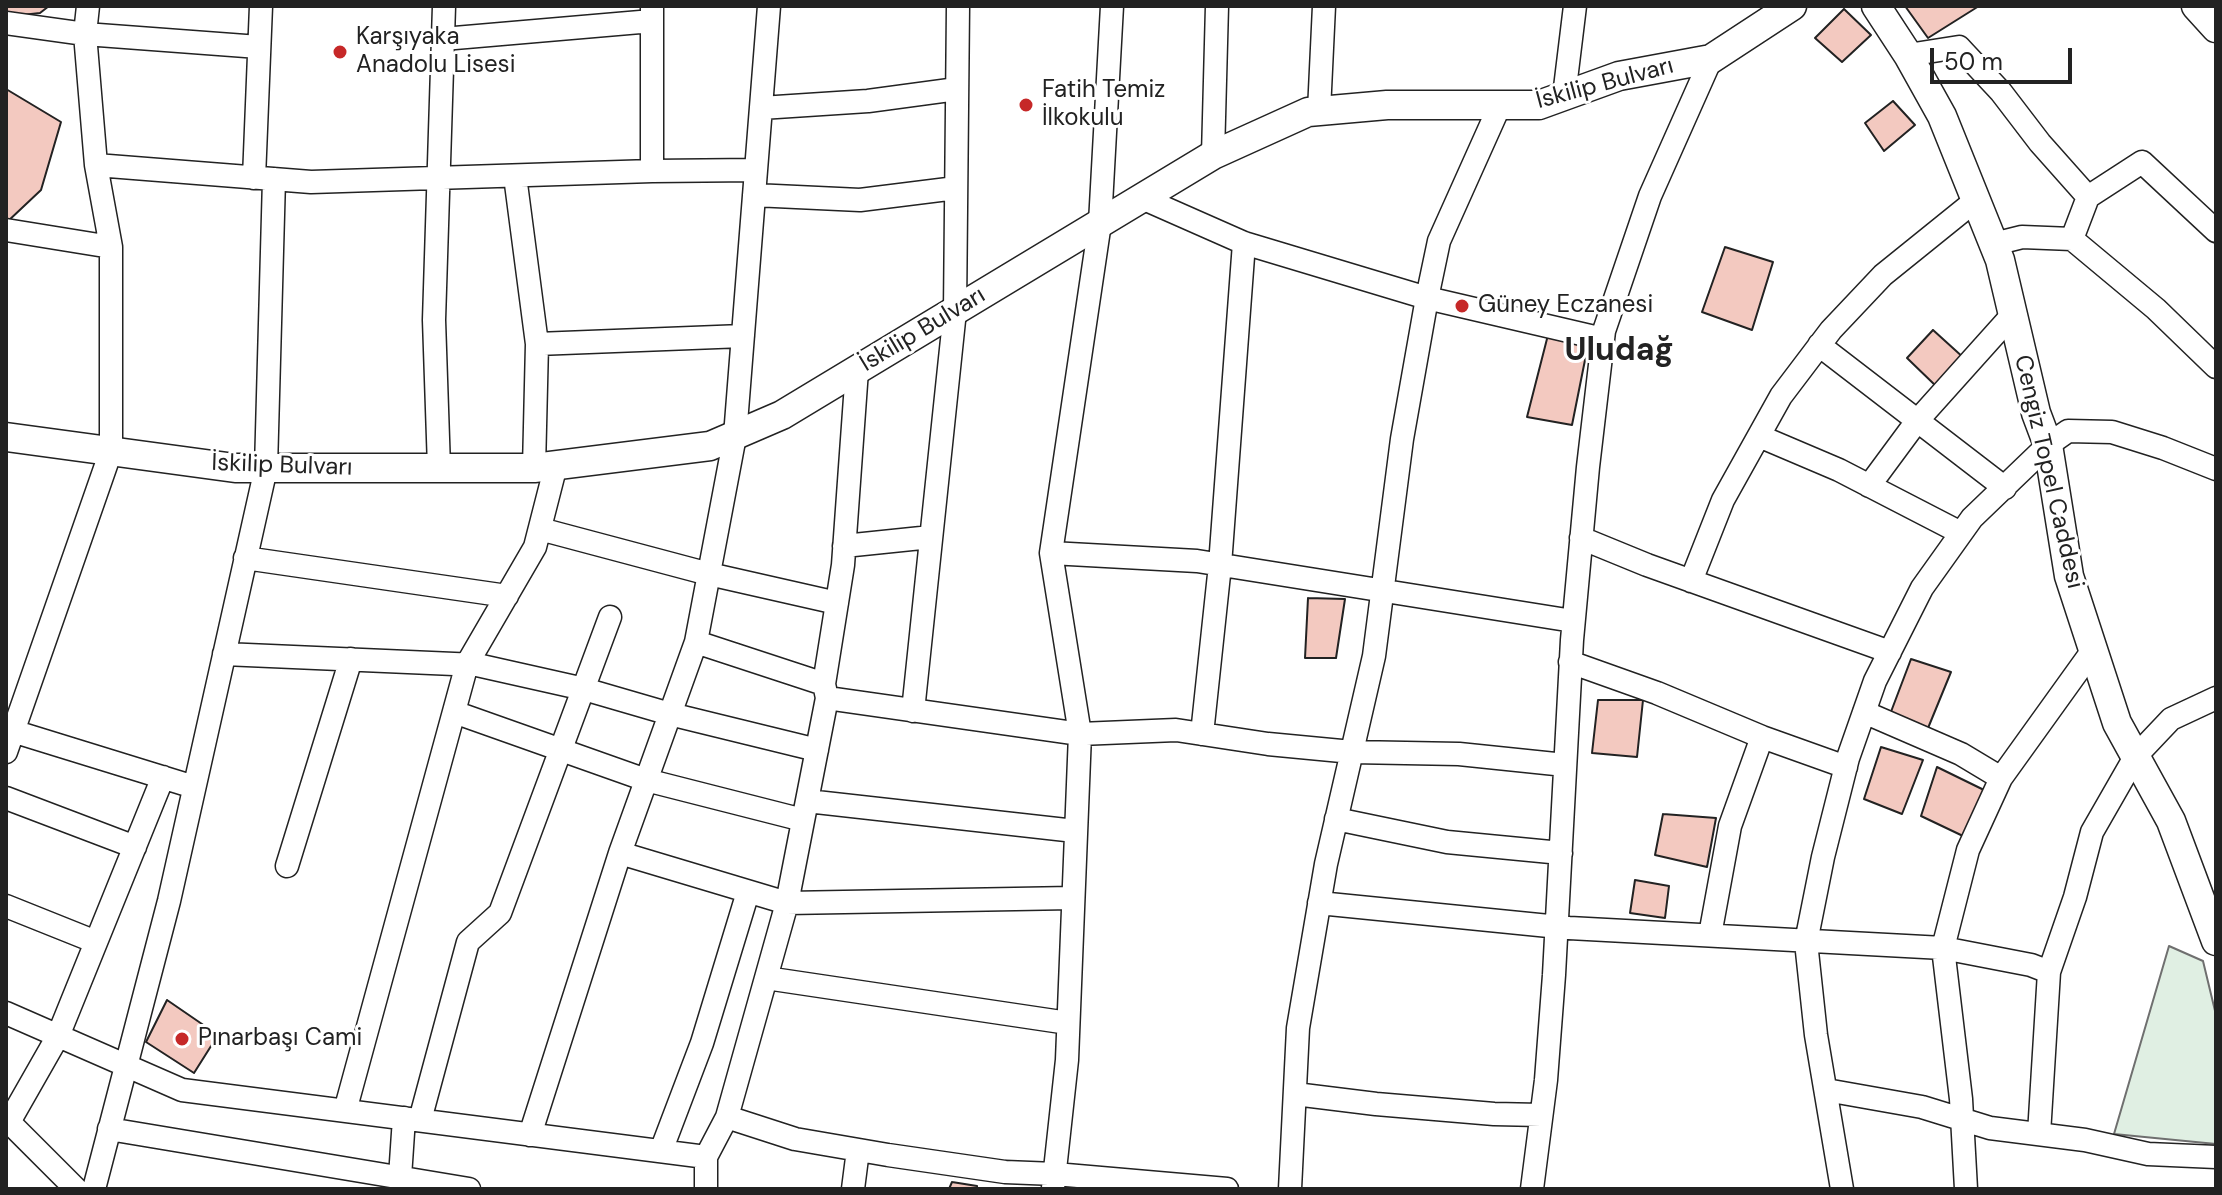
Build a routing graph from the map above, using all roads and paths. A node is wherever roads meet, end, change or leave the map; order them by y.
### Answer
1 (88, 6) edge
2 (261, 6) edge
3 (444, 6) edge
4 (769, 6) edge
5 (958, 6) edge
6 (1112, 6) edge
7 (1217, 6) edge
8 (1324, 6) edge
9 (1575, 6) edge
10 (1792, 6) edge
11 (1876, 6) edge
12 (2196, 6) edge
13 (652, 14) edge
14 (6, 23) edge
15 (2216, 28) edge
16 (85, 34) junction
17 (443, 39) junction
18 (259, 47) junction
19 (1908, 55) junction
20 (1711, 59) junction
21 (957, 89) junction
22 (1564, 96) junction
23 (1500, 105) junction
24 (761, 108) junction
25 (1319, 111) junction
26 (1213, 155) junction
27 (96, 165) junction
28 (756, 170) junction
29 (652, 171) junction
30 (515, 176) junction
31 (264, 178) junction
32 (439, 178) junction
33 (956, 188) junction
34 (754, 195) junction
35 (2088, 197) junction
36 (1142, 198) junction
37 (1976, 200) junction
38 (1100, 223) junction
39 (6, 230) edge
40 (2216, 231) edge
41 (2072, 239) junction
42 (1244, 243) junction
43 (1994, 244) junction
44 (111, 247) junction
45 (1427, 298) junction
46 (955, 311) junction
47 (2013, 314) junction
48 (743, 336) junction
49 (1603, 339) junction
50 (537, 344) junction
51 (1819, 345) junction
52 (2216, 367) edge
53 (857, 370) junction
54 (1917, 421) junction
55 (735, 436) junction
56 (1759, 436) junction
57 (6, 437) edge
58 (2048, 445) junction
59 (111, 451) junction
60 (545, 467) junction
61 (266, 468) junction
62 (439, 468) junction
63 (2216, 469) edge
64 (1869, 486) junction
65 (2005, 488) junction
66 (540, 529) junction
67 (1961, 533) junction
68 (931, 537) junction
69 (1581, 538) junction
70 (844, 546) junction
71 (1051, 553) junction
72 (245, 558) junction
73 (1220, 565) junction
74 (709, 574) junction
75 (1691, 581) junction
76 (1383, 590) junction
77 (507, 596) junction
78 (837, 603) junction
79 (610, 617) dead end
80 (1573, 621) junction
81 (696, 642) junction
82 (2093, 650) junction
83 (1890, 652) junction
84 (224, 654) junction
85 (351, 659) junction
86 (1570, 662) junction
87 (467, 664) junction
88 (584, 689) junction
89 (826, 691) junction
90 (2216, 698) edge
91 (913, 711) junction
92 (454, 712) junction
93 (1864, 712) junction
94 (670, 714) junction
95 (1080, 734) junction
96 (1202, 734) junction
97 (8, 737) edge
98 (1762, 737) junction
99 (561, 748) junction
100 (817, 750) junction
101 (1352, 752) junction
102 (2135, 757) junction
103 (1565, 765) junction
104 (1846, 767) junction
105 (163, 777) junction
106 (2001, 778) junction
107 (646, 780) junction
108 (194, 787) junction
109 (6, 798) edge
110 (805, 811) junction
111 (1336, 819) junction
112 (1075, 831) junction
113 (135, 847) junction
114 (620, 853) junction
115 (1561, 853) junction
116 (287, 866) dead end
117 (748, 892) junction
118 (1072, 898) junction
119 (787, 903) junction
120 (1319, 903) junction
121 (6, 906) edge
122 (1558, 927) junction
123 (1710, 935) junction
124 (2216, 941) edge
125 (96, 942) junction
126 (1806, 942) junction
127 (1943, 948) junction
128 (2049, 972) junction
129 (766, 978) junction
130 (6, 1013) edge
131 (1068, 1023) junction
132 (58, 1036) junction
133 (125, 1067) junction
134 (1826, 1090) junction
135 (1295, 1094) junction
136 (345, 1111) junction
137 (1541, 1115) junction
138 (727, 1117) junction
139 (1962, 1118) junction
140 (412, 1119) junction
141 (8, 1120) edge
142 (109, 1129) junction
143 (2039, 1134) junction
144 (530, 1135) junction
145 (858, 1150) junction
146 (661, 1151) junction
147 (706, 1157) junction
148 (2216, 1157) edge
149 (400, 1177) junction
150 (1054, 1182) edge
151 (76, 1189) edge
152 (94, 1189) edge
153 (469, 1189) edge
154 (706, 1189) edge
155 (853, 1189) edge
156 (1227, 1189) edge
157 (1290, 1189) edge
158 (1532, 1189) edge
159 (1842, 1189) edge
160 (1966, 1189) edge

1 - 16 street
2 - 18 street
3 - 17 street
4 - 24 street
5 - 21 street
6 - 38 street
7 - 26 street
8 - 25 street
9 - 22 street
10 - 20 main road, İskilip Bulvarı
11 - 19 main road, Cengiz Topel Caddesi
12 - 15 main road
13 - 17 street
13 - 29 street
14 - 16 street
16 - 18 street
16 - 27 street
17 - 32 street
18 - 31 street
19 - 35 street
19 - 37 main road, Cengiz Topel Caddesi
20 - 22 main road, İskilip Bulvarı
20 - 49 street
21 - 24 street
21 - 33 street
22 - 23 main road, İskilip Bulvarı
23 - 25 main road, İskilip Bulvarı
23 - 45 street
24 - 28 street
25 - 26 main road, İskilip Bulvarı
26 - 36 main road, İskilip Bulvarı
27 - 31 street
27 - 44 street
28 - 29 street
28 - 34 street
29 - 30 street
30 - 32 street
30 - 50 street
31 - 32 street
31 - 61 street
32 - 62 street
33 - 34 street
33 - 46 street
34 - 48 street
35 - 40 street
35 - 41 street
36 - 38 main road, İskilip Bulvarı
36 - 42 street
37 - 43 main road, Cengiz Topel Caddesi
37 - 51 street
38 - 46 main road, İskilip Bulvarı
38 - 71 street
39 - 44 street
41 - 43 street
41 - 52 street
42 - 45 street
42 - 73 street
43 - 47 main road, Cengiz Topel Caddesi
44 - 59 street
45 - 49 street
45 - 76 street
46 - 53 main road, İskilip Bulvarı
46 - 68 street
47 - 54 street
47 - 58 main road, Cengiz Topel Caddesi
48 - 50 street
48 - 55 street
49 - 69 street
50 - 60 street
51 - 54 street
51 - 56 street
53 - 55 main road, İskilip Bulvarı
53 - 70 street
54 - 64 street
54 - 65 street
55 - 60 main road, İskilip Bulvarı
55 - 74 street
56 - 64 street
56 - 75 street
57 - 59 main road, İskilip Bulvarı
58 - 63 street
58 - 65 street
58 - 82 main road, Cengiz Topel Caddesi
59 - 61 main road, İskilip Bulvarı
59 - 97 street
60 - 62 main road, İskilip Bulvarı
60 - 66 street
61 - 62 main road, İskilip Bulvarı
61 - 72 street
64 - 67 street
65 - 67 street
66 - 74 street
66 - 77 street
67 - 83 street
68 - 70 street
68 - 91 street
69 - 75 street
69 - 80 street
70 - 78 street
71 - 73 street
71 - 95 street
72 - 77 street
72 - 84 street
73 - 76 street
73 - 96 street
74 - 78 street
74 - 81 street
75 - 83 street
76 - 80 street
76 - 101 street
77 - 87 street
78 - 89 street
79 - 88 street
80 - 86 street
81 - 89 street
81 - 94 street
82 - 102 main road, Cengiz Topel Caddesi
82 - 106 street
83 - 93 street
84 - 85 street
84 - 108 street
85 - 87 street
85 - 116 street
86 - 98 street
86 - 103 street
87 - 88 street
87 - 92 street
88 - 94 street
88 - 99 street
89 - 91 street
89 - 100 street
90 - 102 street
91 - 95 street
92 - 99 street
92 - 136 street
93 - 104 street
93 - 106 street
94 - 100 street
94 - 107 street
95 - 96 street
95 - 112 street
96 - 101 street
97 - 105 street
98 - 104 street
98 - 123 street
99 - 107 street
99 - 140 street
100 - 110 street
101 - 103 street
101 - 111 street
102 - 124 main road, Cengiz Topel Caddesi
102 - 128 street
103 - 115 street
104 - 126 street
105 - 108 street
105 - 113 street
106 - 127 street
107 - 110 street
107 - 114 street
108 - 133 street
109 - 113 street
110 - 112 street
110 - 119 street
111 - 115 street
111 - 120 street
112 - 118 street
113 - 125 street
114 - 117 street
114 - 144 street
115 - 122 street
117 - 119 street
117 - 146 street
118 - 119 street
118 - 131 street
119 - 129 street
120 - 122 street
120 - 135 street
121 - 125 street
122 - 123 street
122 - 137 street
123 - 126 street
125 - 132 street
126 - 127 street
126 - 134 street
127 - 128 street
127 - 139 street
128 - 143 street
129 - 131 street
129 - 138 street
130 - 132 street
131 - 150 street
132 - 133 street
132 - 141 street
133 - 136 street
133 - 142 street
134 - 139 street
134 - 159 street
135 - 137 street
135 - 157 street
136 - 140 street
137 - 158 street
138 - 145 street
138 - 147 street
139 - 143 street
139 - 160 street
140 - 144 street
140 - 149 street
141 - 151 street
142 - 149 street
142 - 152 street
143 - 148 street
144 - 146 street
145 - 150 street
145 - 155 street
146 - 147 street
147 - 154 street
149 - 153 street
150 - 156 street

